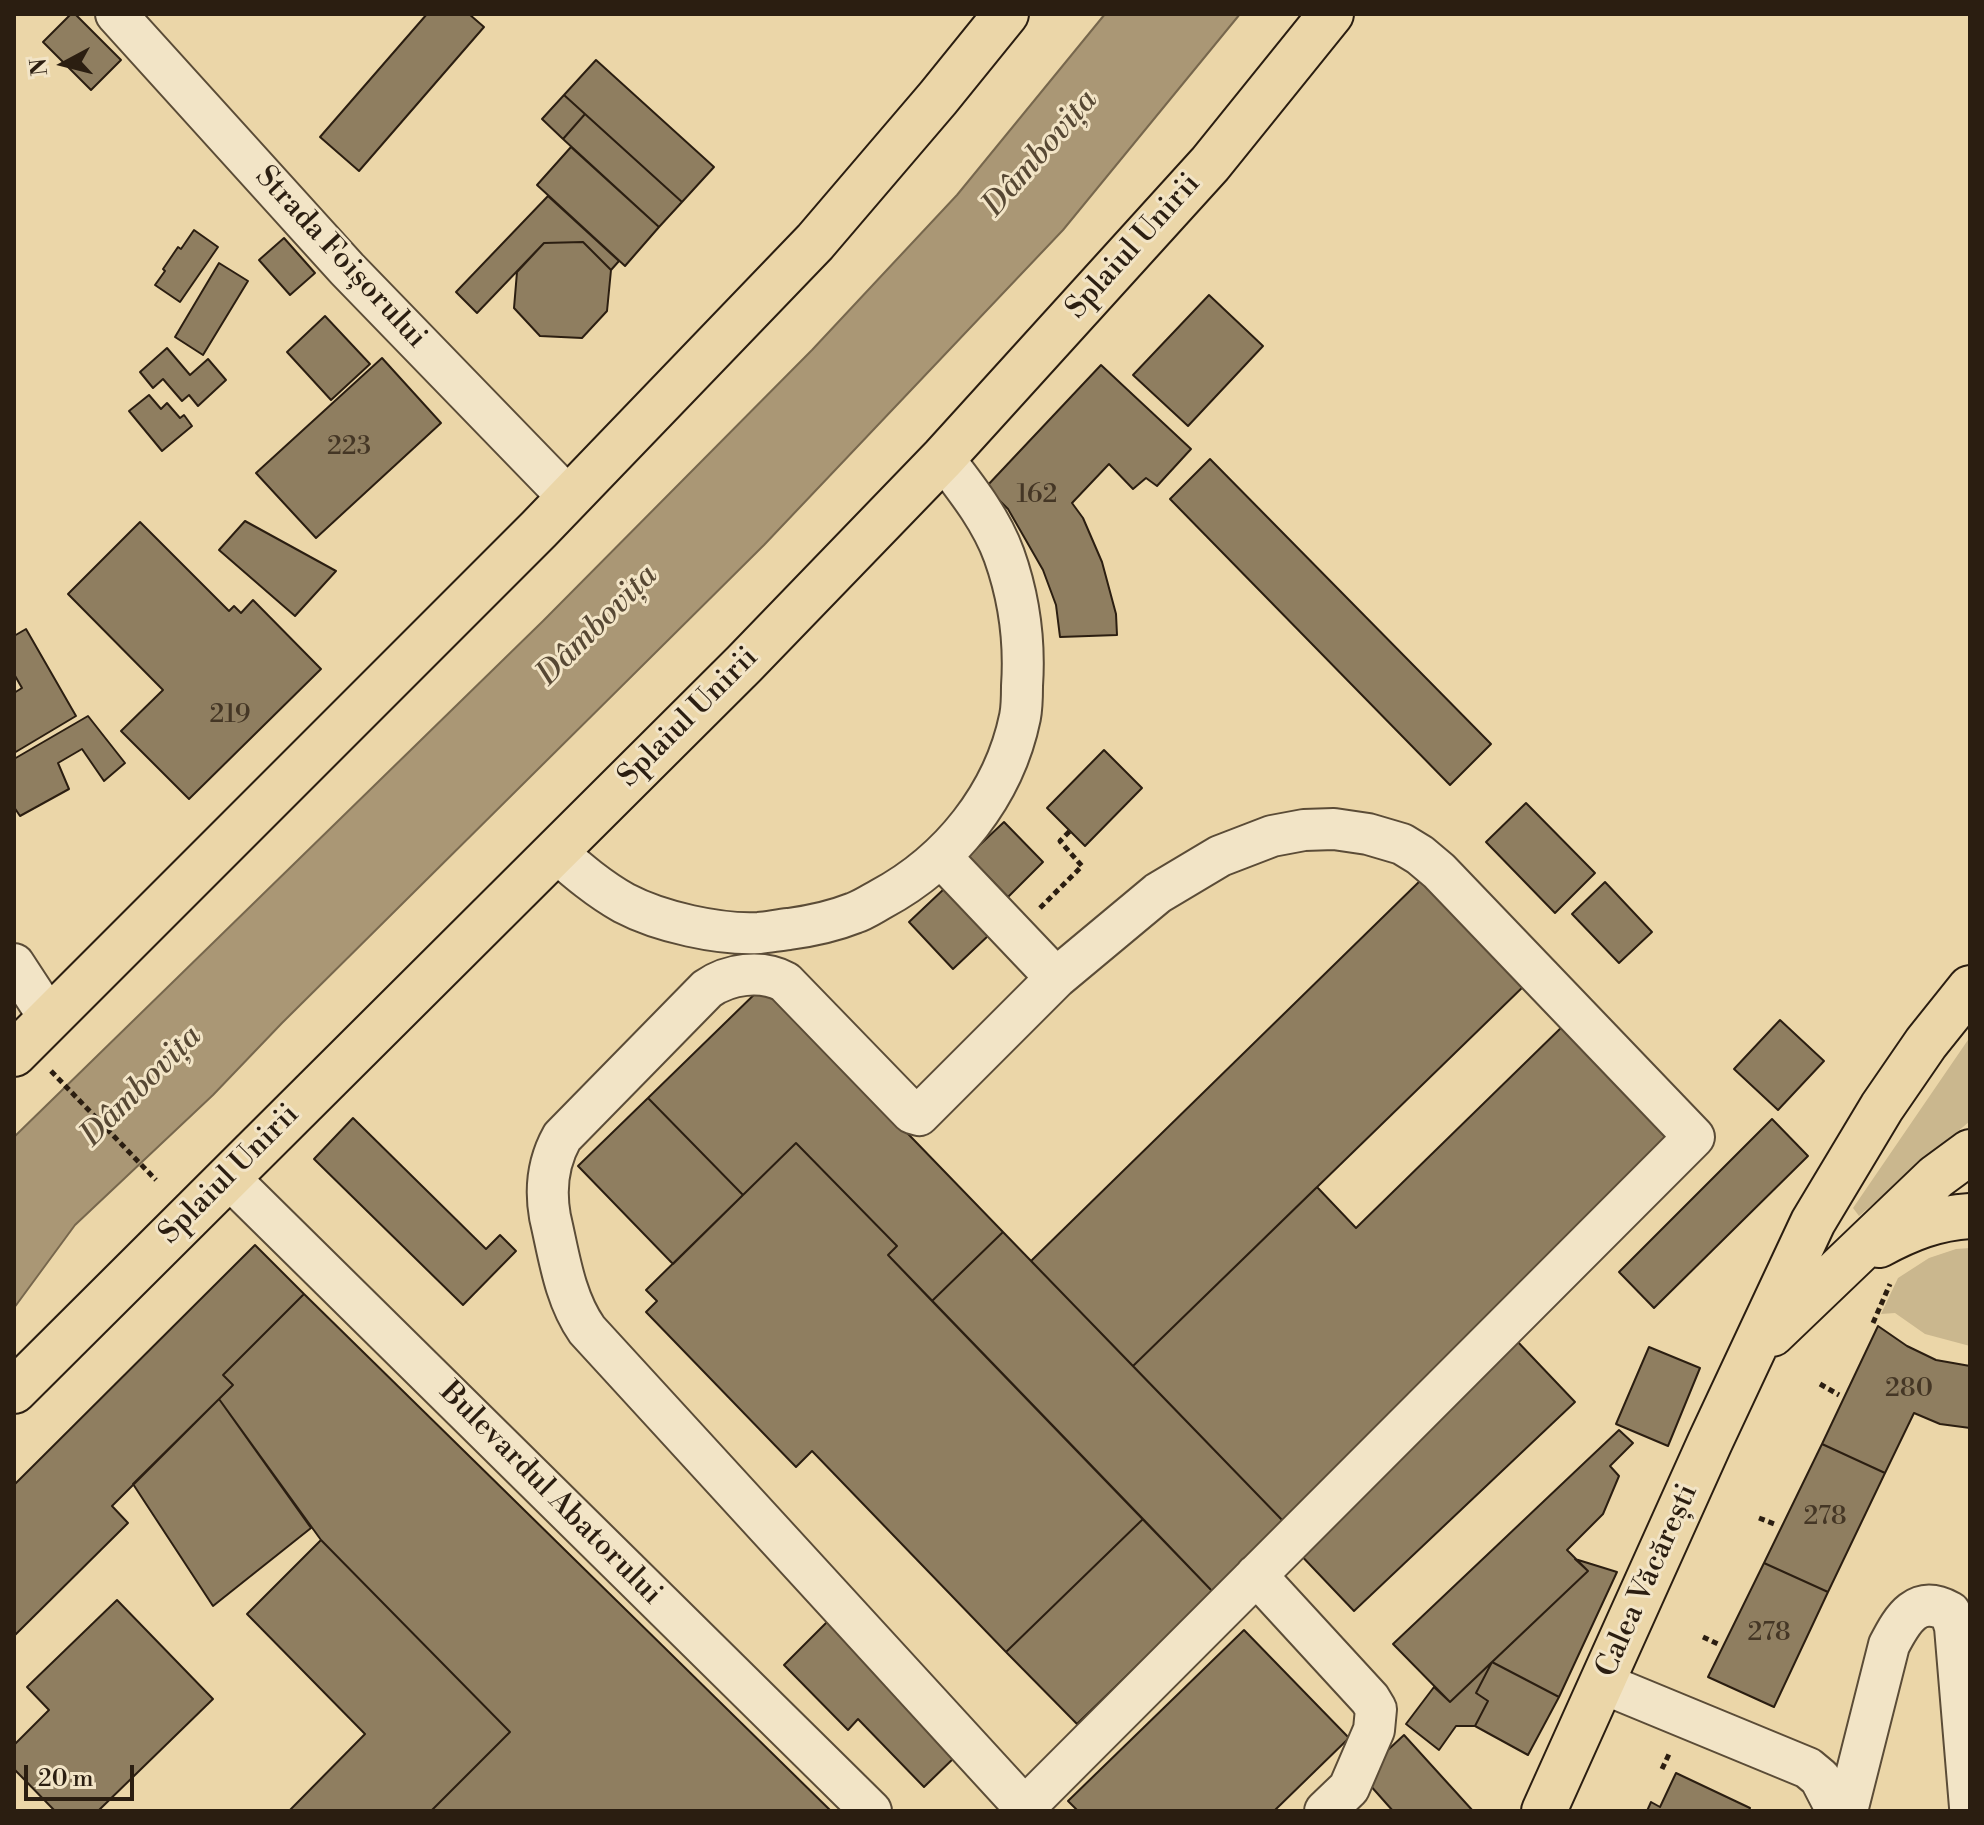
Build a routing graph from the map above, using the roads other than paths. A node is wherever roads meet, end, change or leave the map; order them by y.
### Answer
1 (116, 14) edge
2 (1006, 14) edge
3 (1331, 14) edge
4 (943, 458) junction
5 (569, 498) junction
6 (556, 852) junction
7 (941, 857) junction
8 (14, 964) edge
9 (1056, 978) junction
10 (1970, 988) edge
11 (50, 1019) junction
12 (14, 1054) edge
13 (1970, 1152) edge
14 (228, 1177) junction
15 (1970, 1216) edge
16 (1849, 1261) junction
17 (1753, 1352) junction
18 (14, 1391) edge
19 (1256, 1575) junction
20 (1602, 1683) junction
21 (1970, 1807) edge
22 (1026, 1809) edge
23 (871, 1811) edge
24 (1325, 1811) edge
25 (1544, 1811) edge
26 (1837, 1811) edge
27 (1847, 1811) edge

1 - 5 street, Strada Foișorului
2 - 5 main road
3 - 4 main road, Splaiul Unirii
4 - 6 main road, Splaiul Unirii
4 - 7 street
5 - 11 main road
6 - 7 street
6 - 14 main road, Splaiul Unirii
7 - 9 street
8 - 11 street
9 - 19 street
9 - 22 street
10 - 17 main road, Calea Văcărești
11 - 12 main road
13 - 16 main road, Calea Văcărești
14 - 18 main road, Splaiul Unirii
14 - 23 street, Bulevardul Abatorului
15 - 16 main road
16 - 17 main road, Calea Văcărești
17 - 20 main road, Calea Văcărești
19 - 22 street
19 - 24 street
20 - 25 main road, Calea Văcărești
20 - 26 street
21 - 27 street

